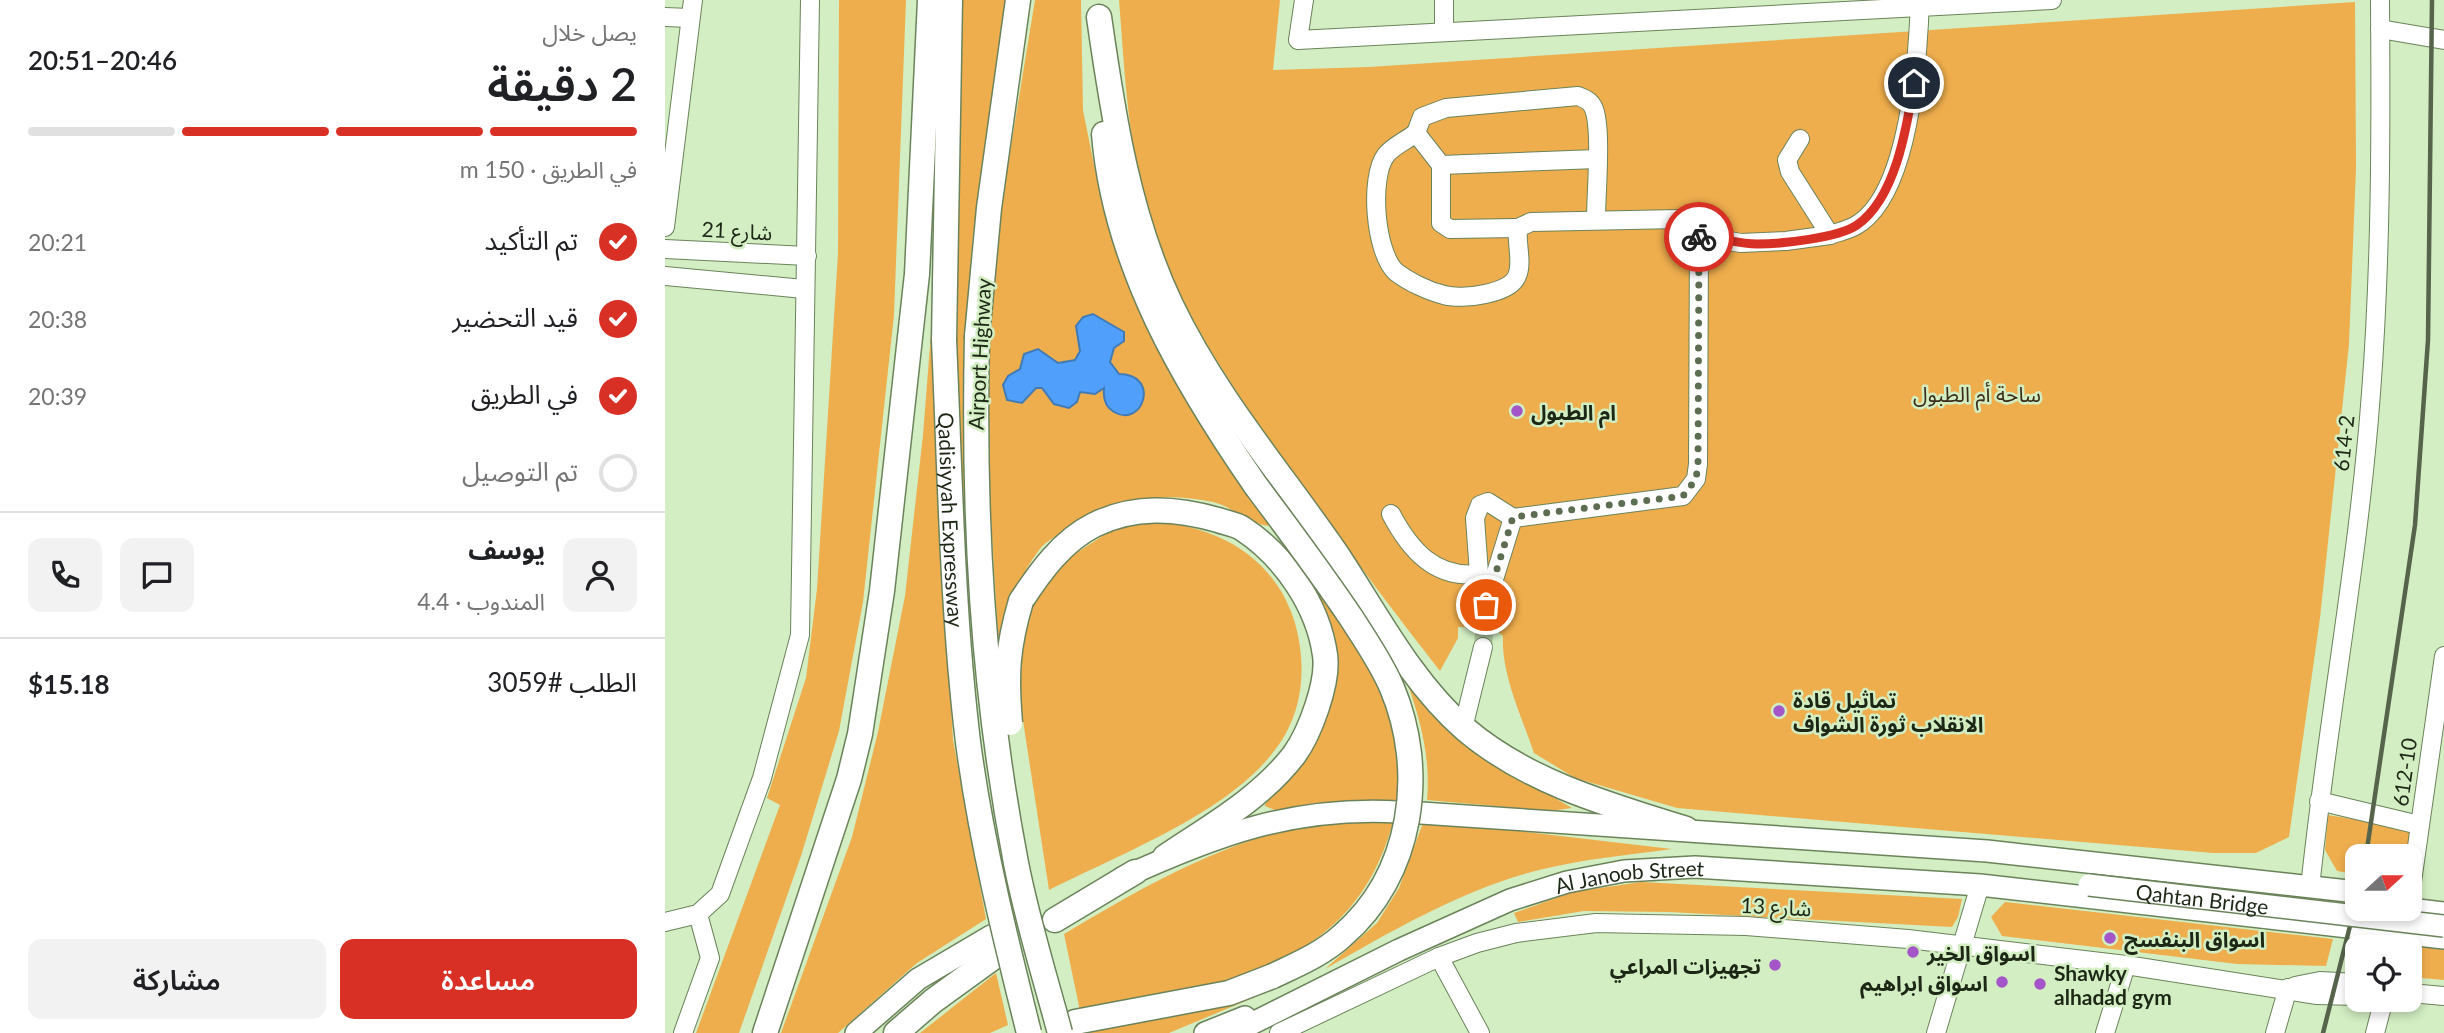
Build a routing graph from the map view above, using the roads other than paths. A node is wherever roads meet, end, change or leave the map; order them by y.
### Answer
1 (810, 0) edge
2 (930, 0) edge
3 (950, 0) edge
4 (1018, 0) edge
5 (1304, 0) edge
6 (1444, 0) edge
7 (2052, 0) edge
8 (2380, 0) edge
9 (2027, 1) edge
10 (1920, 4) edge
11 (1806, 6) edge
12 (692, 9) edge
13 (1099, 9) edge
14 (665, 17) edge
15 (2380, 29) junction
16 (1444, 32) junction
17 (2444, 40) edge
18 (671, 128) edge
19 (1416, 133) junction
20 (1800, 139) dead end
21 (1597, 159) junction
22 (1441, 165) junction
23 (1596, 219) junction
24 (665, 228) edge
25 (1518, 228) junction
26 (1830, 235) junction
27 (1699, 236) junction
28 (665, 249) edge
29 (807, 256) junction
30 (665, 276) edge
31 (804, 289) junction
32 (1391, 514) dead end
33 (1513, 517) junction
34 (1485, 589) junction
35 (1483, 647) tunnel mouth
36 (2444, 656) edge
37 (1464, 728) junction
38 (2319, 801) junction
39 (1399, 812) dead end
40 (1421, 813) dead end
41 (2419, 825) junction
42 (1686, 829) junction
43 (2417, 844) edge
44 (1957, 850) junction
45 (1165, 856) junction
46 (1135, 872) joint
47 (2091, 880) junction
48 (1969, 884) junction
49 (2310, 888) junction
50 (2345, 890) edge
51 (2422, 897) edge
52 (2444, 900) edge
53 (2345, 903) edge
54 (2422, 910) edge
55 (2444, 913) edge
56 (698, 914) junction
57 (1054, 914) dead end
58 (667, 922) edge
59 (2444, 926) edge
60 (2444, 939) edge
61 (1962, 945) junction
62 (993, 946) joint
63 (1039, 956) junction
64 (1439, 957) junction
65 (2126, 965) junction
66 (2345, 982) edge
67 (1323, 987) junction
68 (2288, 988) junction
69 (2422, 994) edge
70 (2345, 996) edge
71 (2444, 996) edge
72 (2381, 1012) edge
73 (1310, 1026) edge
74 (1067, 1028) edge
75 (683, 1033) edge
76 (765, 1033) edge
77 (856, 1033) edge
78 (896, 1033) edge
79 (1029, 1033) edge
80 (1205, 1033) edge
81 (1233, 1033) edge
82 (1279, 1033) edge
83 (1480, 1033) edge
84 (1936, 1033) edge
85 (2105, 1033) edge
86 (2275, 1033) edge
87 (2375, 1033) edge

1 - 29 street
2 - 76 highway
3 - 79 highway, Qadisiyyah Expressway, bridge
4 - 63 highway, Airport Highway, bridge
5 - 16 street
6 - 16 street
7 - 9 street
8 - 15 street, 614-2
9 - 10 street
10 - 11 street
10 - 26 street
11 - 16 street
12 - 14 street
12 - 18 street
13 - 37 highway
13 - 74 highway, bridge
15 - 17 street
15 - 38 street, 614-2
18 - 24 street
19 - 21 street
19 - 22 street
19 - 25 street
20 - 26 street
21 - 22 street
21 - 23 street
22 - 25 street
23 - 25 street
23 - 27 street
26 - 27 street
27 - 33 street
28 - 29 street, شارع 21
29 - 31 street
30 - 31 street
31 - 56 street
32 - 34 street
33 - 34 street
33 - 34 street
35 - 37 street
36 - 41 street, 612-10
37 - 42 highway
38 - 41 street
38 - 49 street, 614-2
39 - 45 main road
40 - 42 main road, Al Janoob Street
41 - 43 street, 612-10
42 - 44 main road, Al Janoob Street
44 - 47 main road, Qahtan Bridge
44 - 49 main road
45 - 46 main road
45 - 63 highway, bridge
46 - 57 highway
47 - 48 main road, Qahtan Bridge
47 - 53 main road, Qahtan Bridge
47 - 59 main road, Qahtan Bridge, bridge
48 - 60 main road
48 - 61 street
48 - 67 main road, Al Janoob Street
49 - 50 main road
51 - 52 main road
54 - 55 main road
56 - 58 street
56 - 75 street
61 - 64 street, شارع 13
61 - 65 street, شارع 13
61 - 84 street
62 - 77 main road
62 - 78 highway
63 - 74 highway, bridge
64 - 73 street, شارع 13
64 - 83 street
65 - 68 street, شارع 13
65 - 85 street
66 - 68 street
67 - 80 main road, Al Janoob Street
67 - 81 main road, Al Janoob Street
68 - 70 street, شارع 13
68 - 86 street
69 - 71 street
72 - 87 street
73 - 82 street, شارع 13

